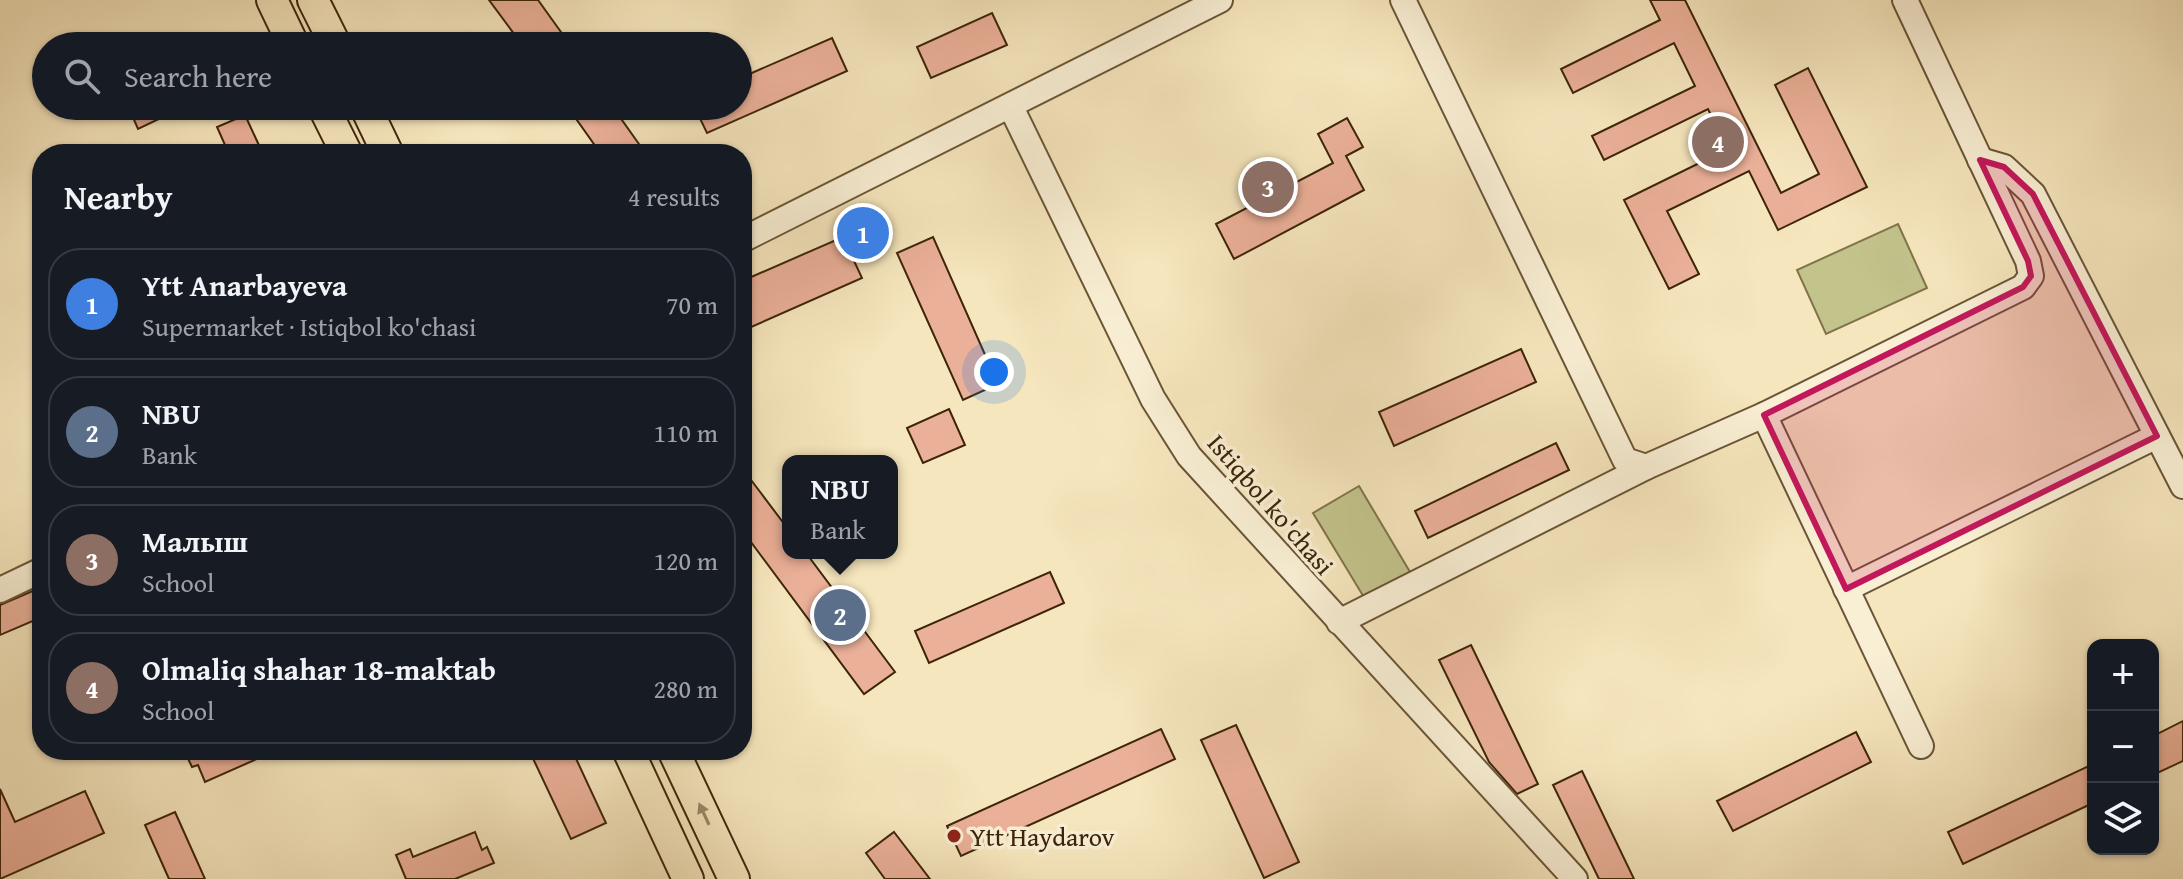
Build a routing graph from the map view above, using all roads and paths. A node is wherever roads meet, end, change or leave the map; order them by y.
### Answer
1 (272, 0) edge
2 (313, 0) edge
3 (1220, 0) edge
4 (1403, 0) edge
5 (1905, 0) edge
6 (287, 32) edge
7 (329, 32) edge
8 (1011, 107) junction
9 (330, 120) edge
10 (372, 120) edge
11 (342, 144) edge
12 (383, 144) edge
13 (1980, 160) junction
14 (752, 235) edge
15 (1764, 415) junction
16 (2157, 436) junction
17 (1646, 467) junction
18 (2183, 486) edge
19 (32, 575) edge
20 (1846, 589) junction
21 (0, 590) edge
22 (1339, 622) junction
23 (1921, 746) dead end
24 (633, 760) edge
25 (678, 760) edge
26 (688, 879) edge
27 (734, 879) edge
28 (1575, 879) edge

1 - 6 main road
2 - 7 main road
3 - 8 street
4 - 17 street
5 - 13 street
8 - 14 street
8 - 22 street, Istiqbol ko'chasi
9 - 11 main road
10 - 12 main road
13 - 15 street
13 - 16 street
15 - 17 street
15 - 20 street
16 - 18 street
16 - 20 street
17 - 22 street
19 - 21 street
20 - 23 street
22 - 28 street, Istiqbol ko'chasi
24 - 26 main road
27 -> 25 main road

